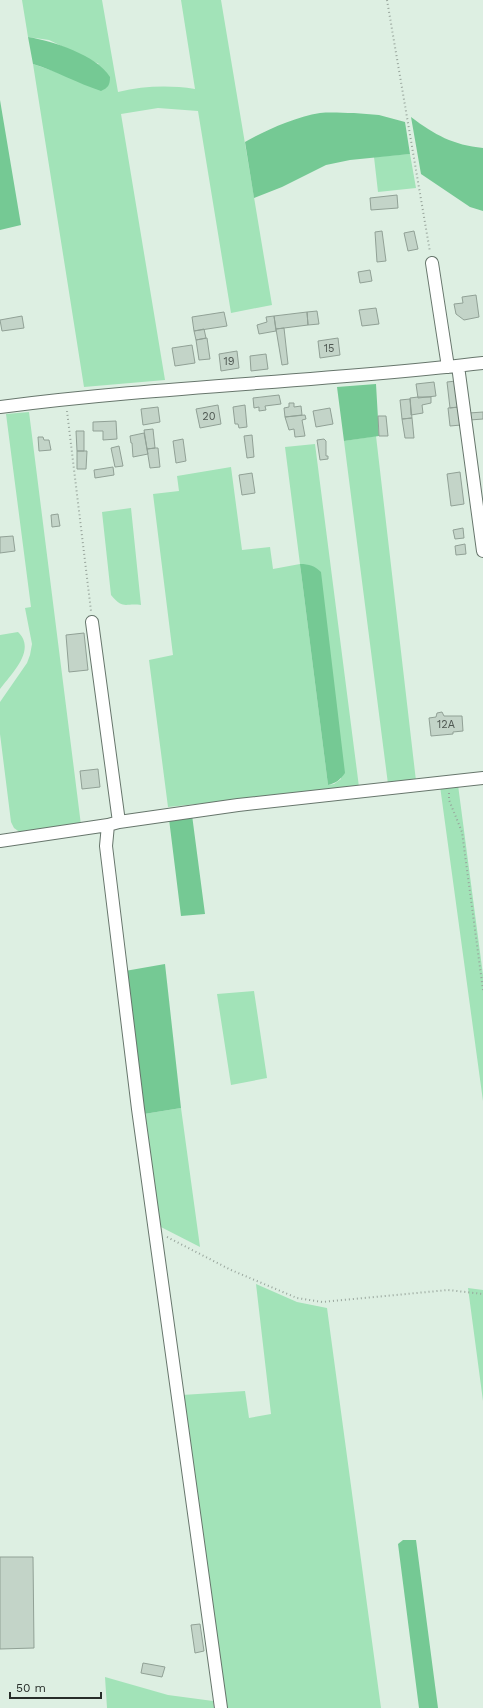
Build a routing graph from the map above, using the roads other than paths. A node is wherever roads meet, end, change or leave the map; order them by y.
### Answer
1 (432, 263) road end
2 (483, 363) edge
3 (453, 366) junction
4 (0, 407) edge
5 (483, 551) edge
6 (92, 622) road end
7 (483, 778) edge
8 (114, 823) junction
9 (0, 841) edge
10 (221, 1708) edge

1 - 3 street
2 - 3 street
3 - 4 street
3 - 5 street
6 - 8 street
7 - 8 street
8 - 9 street
8 - 10 street

